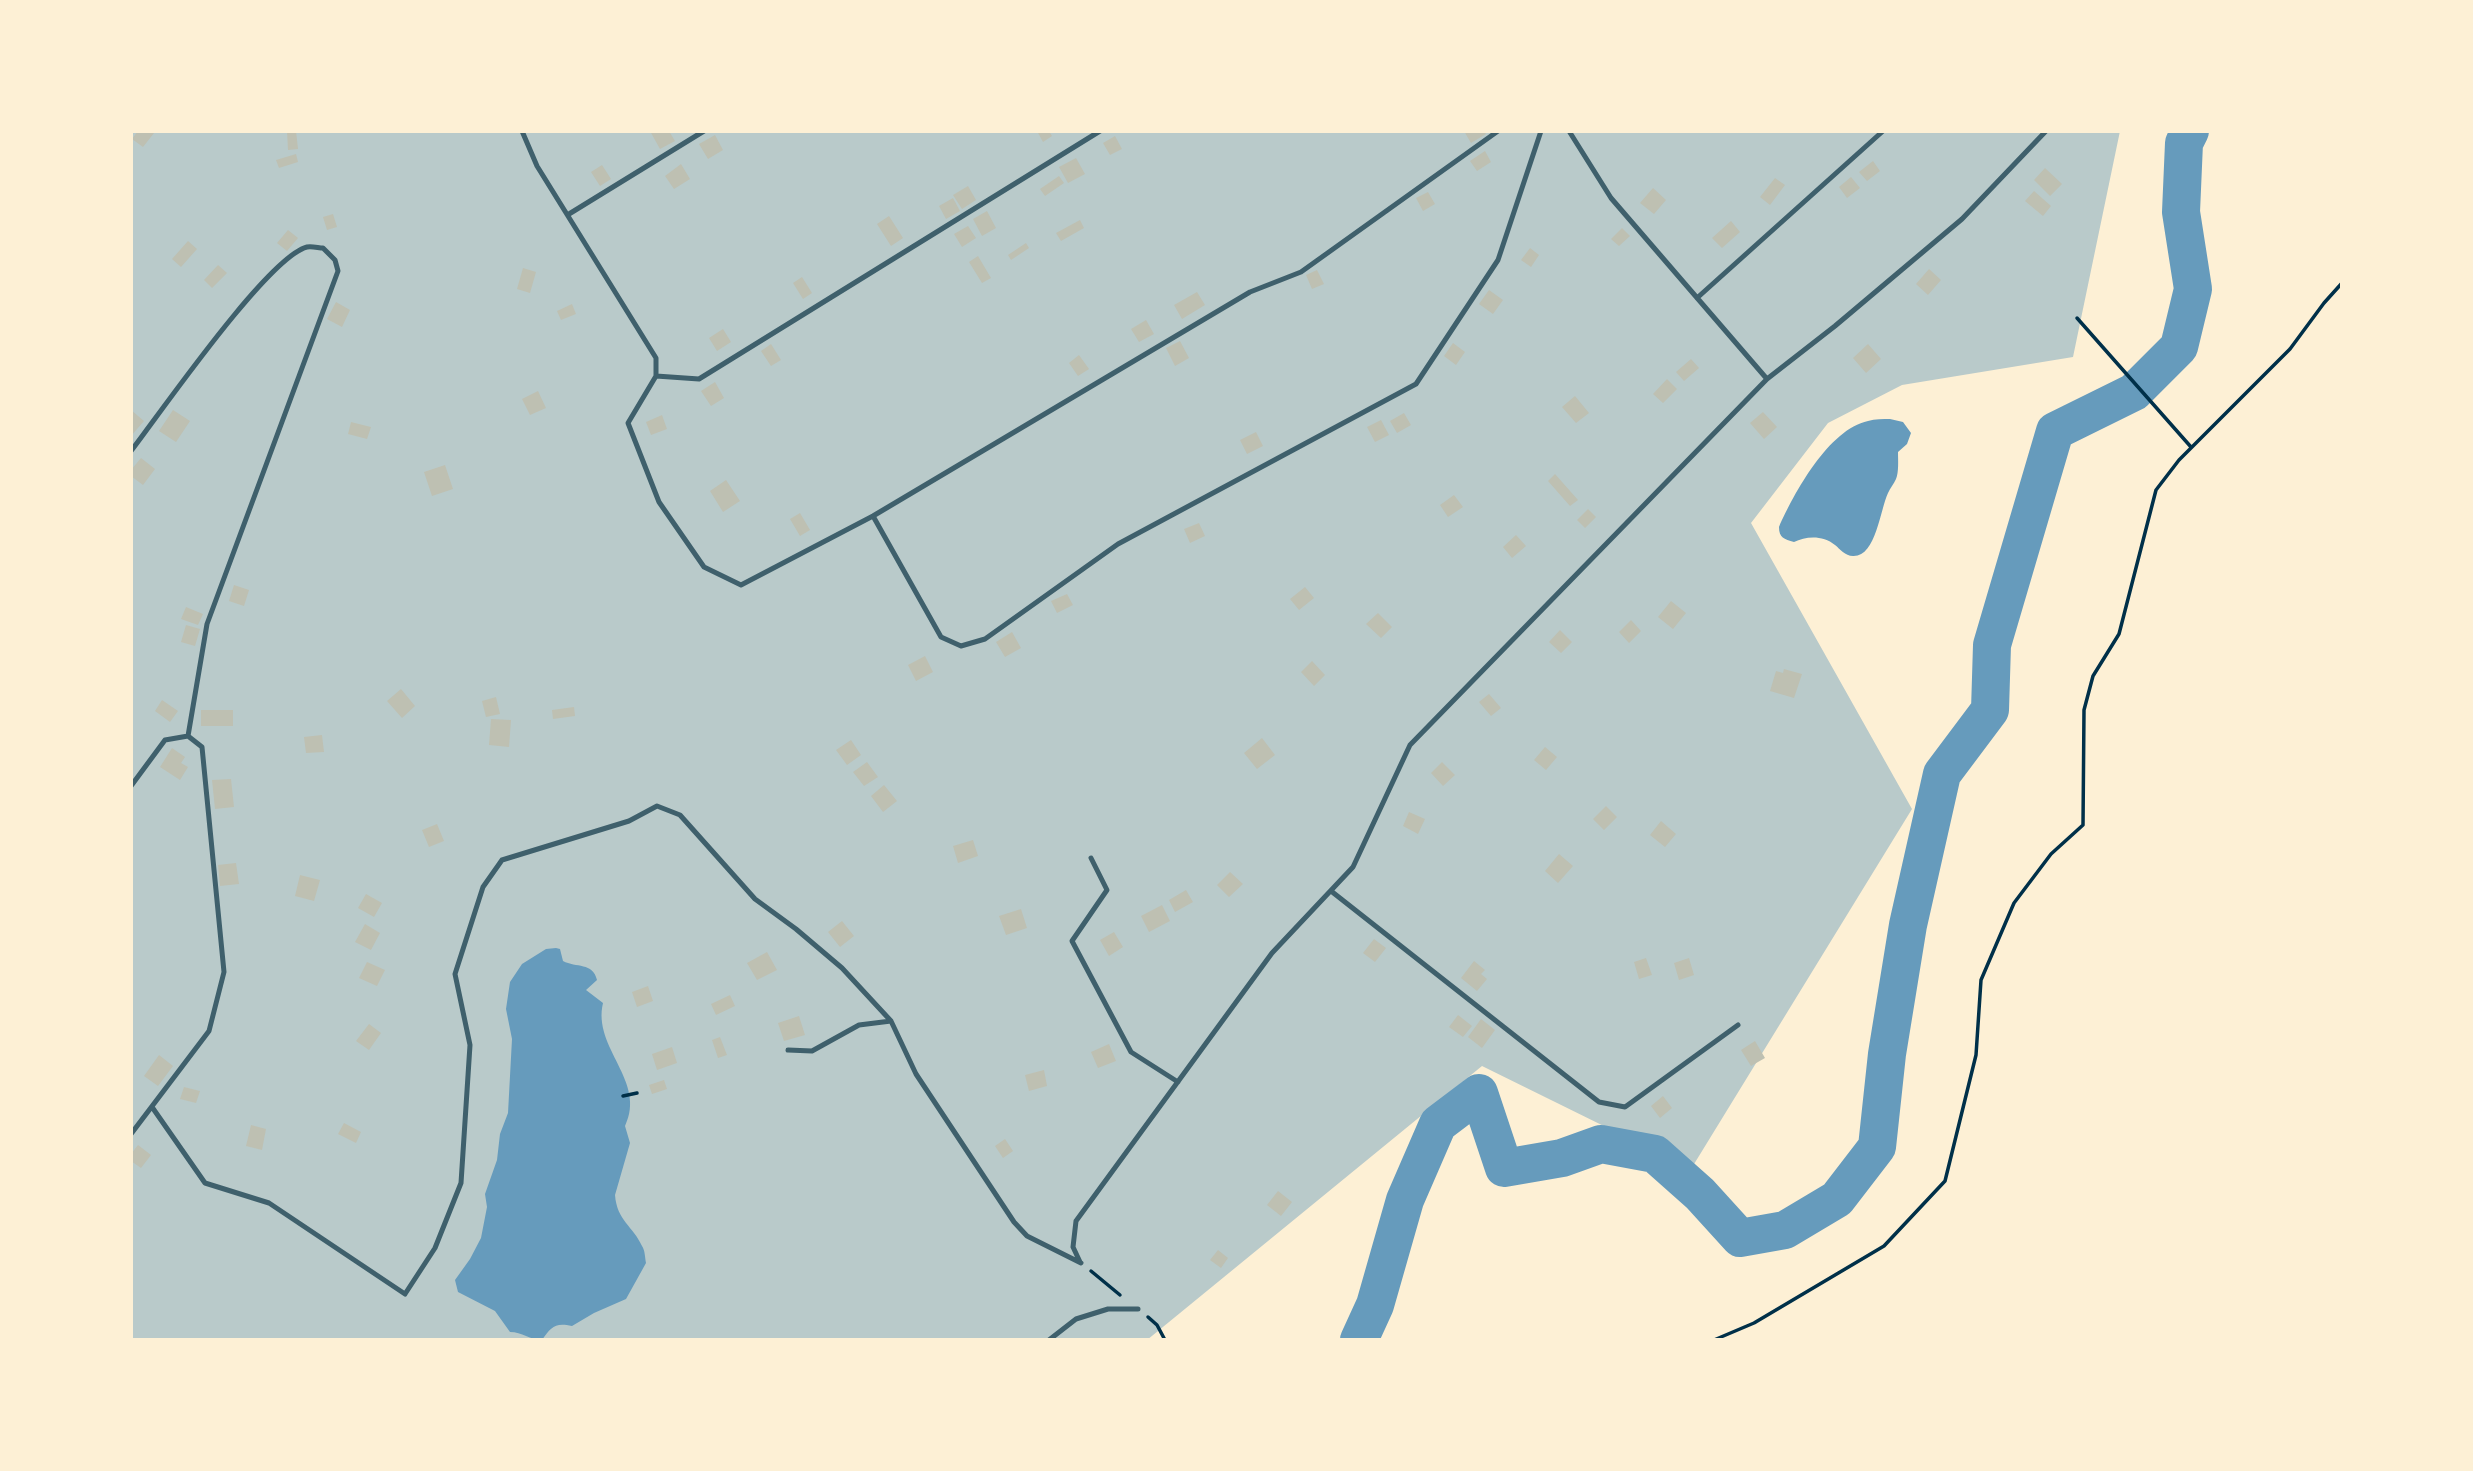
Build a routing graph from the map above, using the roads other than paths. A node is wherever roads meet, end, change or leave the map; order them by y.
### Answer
1 (522, 131) edge
2 (704, 131) edge
3 (1100, 131) edge
4 (1498, 131) edge
5 (1541, 131) edge
6 (1569, 131) edge
7 (1883, 131) edge
8 (2046, 131) edge
9 (569, 214) junction
10 (1697, 298) junction
11 (656, 376) junction
12 (1766, 379) junction
13 (131, 451) edge
14 (873, 516) junction
15 (188, 736) junction
16 (131, 786) edge
17 (1091, 858) dead end
18 (1331, 891) junction
19 (891, 1021) junction
20 (1738, 1026) dead end
21 (788, 1050) dead end
22 (1178, 1082) junction
23 (152, 1107) junction
24 (131, 1134) edge
25 (1138, 1309) dead end
26 (1049, 1340) edge

1 - 9 lane
2 - 9 lane
3 - 11 lane
4 - 14 lane
5 - 14 lane
6 - 10 lane
7 - 10 lane
8 - 12 lane
9 - 11 lane
10 - 12 lane
11 - 14 lane
12 - 18 lane
13 - 15 lane
15 - 16 lane
15 - 23 lane
17 - 22 lane
18 - 20 lane
18 - 22 lane
19 - 21 lane
19 - 22 lane
19 - 23 lane
23 - 24 lane
25 - 26 lane

